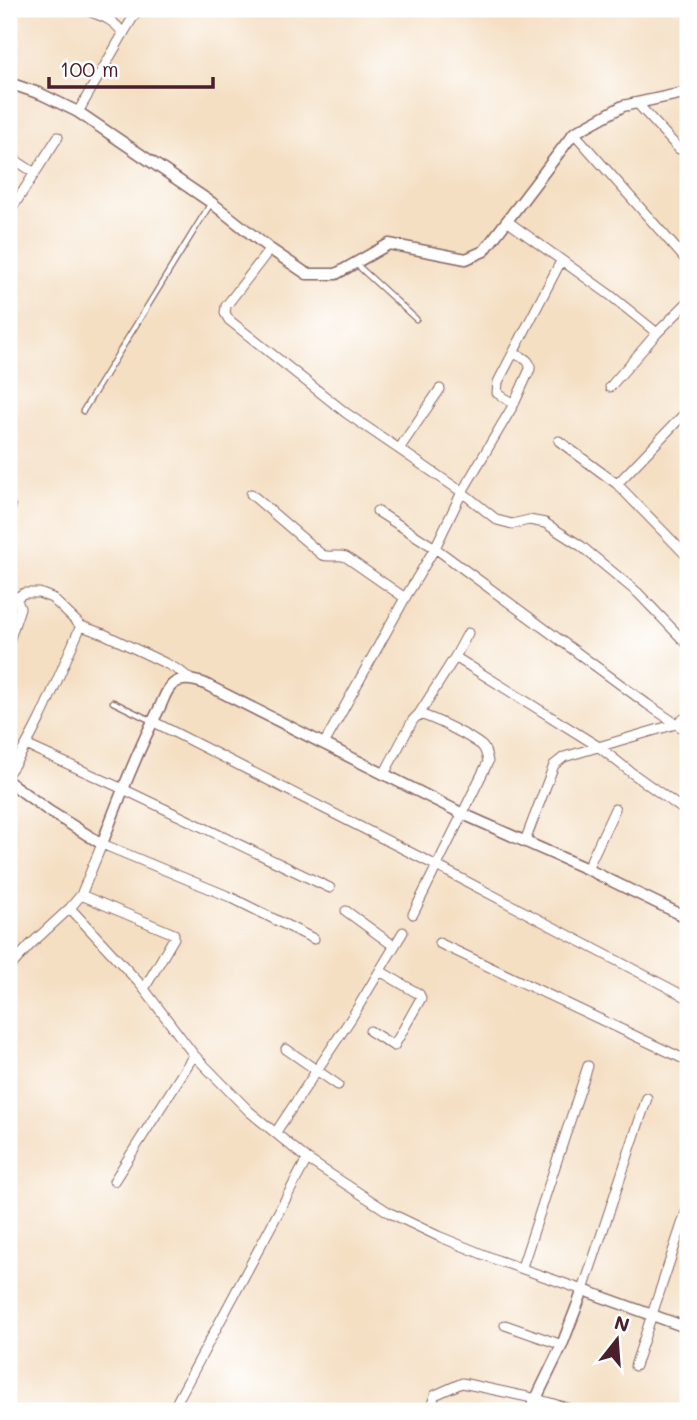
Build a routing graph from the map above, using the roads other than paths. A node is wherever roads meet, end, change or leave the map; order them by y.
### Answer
1 (82, 9) edge
2 (138, 9) edge
3 (123, 34) junction
4 (9, 83) edge
5 (688, 92) edge
6 (637, 103) junction
7 (78, 112) junction
8 (574, 134) junction
9 (58, 137) dead end
10 (679, 149) dead end
11 (9, 156) edge
12 (36, 173) junction
13 (212, 203) junction
14 (9, 213) edge
15 (507, 221) junction
16 (271, 249) junction
17 (561, 261) junction
18 (688, 262) edge
19 (355, 263) junction
20 (688, 302) edge
21 (416, 318) dead end
22 (657, 333) junction
23 (513, 353) junction
24 (610, 387) dead end
25 (440, 389) dead end
26 (514, 404) junction
27 (688, 410) edge
28 (83, 411) dead end
29 (559, 441) dead end
30 (399, 449) junction
31 (617, 484) junction
32 (462, 492) junction
33 (251, 494) dead end
34 (377, 511) dead end
35 (435, 548) junction
36 (688, 557) edge
37 (12, 595) edge
38 (405, 597) junction
39 (81, 626) junction
40 (468, 633) dead end
41 (9, 641) edge
42 (688, 645) edge
43 (455, 657) junction
44 (190, 679) junction
45 (113, 702) dead end
46 (419, 714) junction
47 (688, 716) edge
48 (152, 721) junction
49 (676, 724) junction
50 (688, 732) edge
51 (324, 744) junction
52 (26, 745) junction
53 (599, 747) junction
54 (9, 772) edge
55 (384, 774) junction
56 (9, 782) edge
57 (123, 789) junction
58 (615, 809) dead end
59 (688, 813) edge
60 (463, 814) junction
61 (525, 841) junction
62 (102, 844) junction
63 (437, 866) junction
64 (587, 869) junction
65 (330, 888) dead end
66 (80, 895) junction
67 (70, 908) junction
68 (346, 911) dead end
69 (413, 915) dead end
70 (688, 918) edge
71 (403, 932) dead end
72 (314, 939) dead end
73 (439, 943) dead end
74 (394, 947) junction
75 (9, 968) edge
76 (380, 971) junction
77 (144, 989) junction
78 (688, 998) edge
79 (370, 1031) dead end
80 (286, 1049) dead end
81 (194, 1055) junction
82 (688, 1061) edge
83 (588, 1066) dead end
84 (317, 1070) junction
85 (338, 1086) dead end
86 (647, 1098) dead end
87 (276, 1132) junction
88 (307, 1159) junction
89 (114, 1181) dead end
90 (688, 1206) edge
91 (522, 1268) junction
92 (583, 1290) junction
93 (652, 1315) junction
94 (505, 1325) dead end
95 (688, 1328) edge
96 (562, 1345) junction
97 (635, 1366) dead end
98 (537, 1399) junction
99 (173, 1411) edge
100 (430, 1411) edge
101 (530, 1411) edge
102 (578, 1411) edge

1 - 3 street
2 - 3 street
3 - 7 street
4 - 7 street
5 - 6 street
6 - 8 street
6 - 10 street
7 - 13 street
8 - 15 street
8 - 18 street
9 - 12 street
11 - 12 street
12 - 14 street
13 - 16 street
13 - 28 lane
15 - 17 street
15 - 19 street
16 - 19 street
16 - 30 street
17 - 22 street
17 - 23 street
19 - 21 lane
20 - 22 street
22 - 24 street
23 - 26 street
23 - 26 street
25 - 30 street
26 - 32 street
27 - 31 street
29 - 31 street
30 - 32 street
31 - 36 street
32 - 35 street
32 - 42 street
33 - 38 street
34 - 35 street
35 - 38 street
35 - 49 street
37 - 39 street
37 - 41 street
38 - 51 street
39 - 44 street
39 - 52 street
40 - 43 street
43 - 46 street
43 - 53 street
44 - 48 street
44 - 51 street
45 - 48 lane
46 - 55 street
46 - 60 street
47 - 49 street
48 - 57 street
48 - 63 street
49 - 50 street
49 - 53 street
51 - 55 street
52 - 54 street
52 - 57 street
53 - 59 street
53 - 61 street
55 - 60 street
56 - 62 street
57 - 62 street
57 - 65 street
58 - 64 street
60 - 61 street
60 - 63 street
61 - 64 street
62 - 66 street
62 - 72 street
63 - 69 street
63 - 78 street
64 - 70 street
66 - 67 street
66 - 77 street
67 - 75 street
67 - 77 street
68 - 74 street
71 - 74 street
73 - 82 street
74 - 76 street
76 - 79 street
76 - 84 street
77 - 81 street
80 - 84 street
81 - 87 street
81 - 89 street
83 - 91 street
84 - 85 street
84 - 87 street
86 - 92 street
87 - 88 street
88 - 91 street
88 - 99 street
90 - 93 street
91 - 92 street
92 - 93 street
92 - 96 street
93 - 95 street
93 - 97 street
94 - 96 street
96 - 98 street
98 - 100 street
98 - 101 street
98 - 102 street

